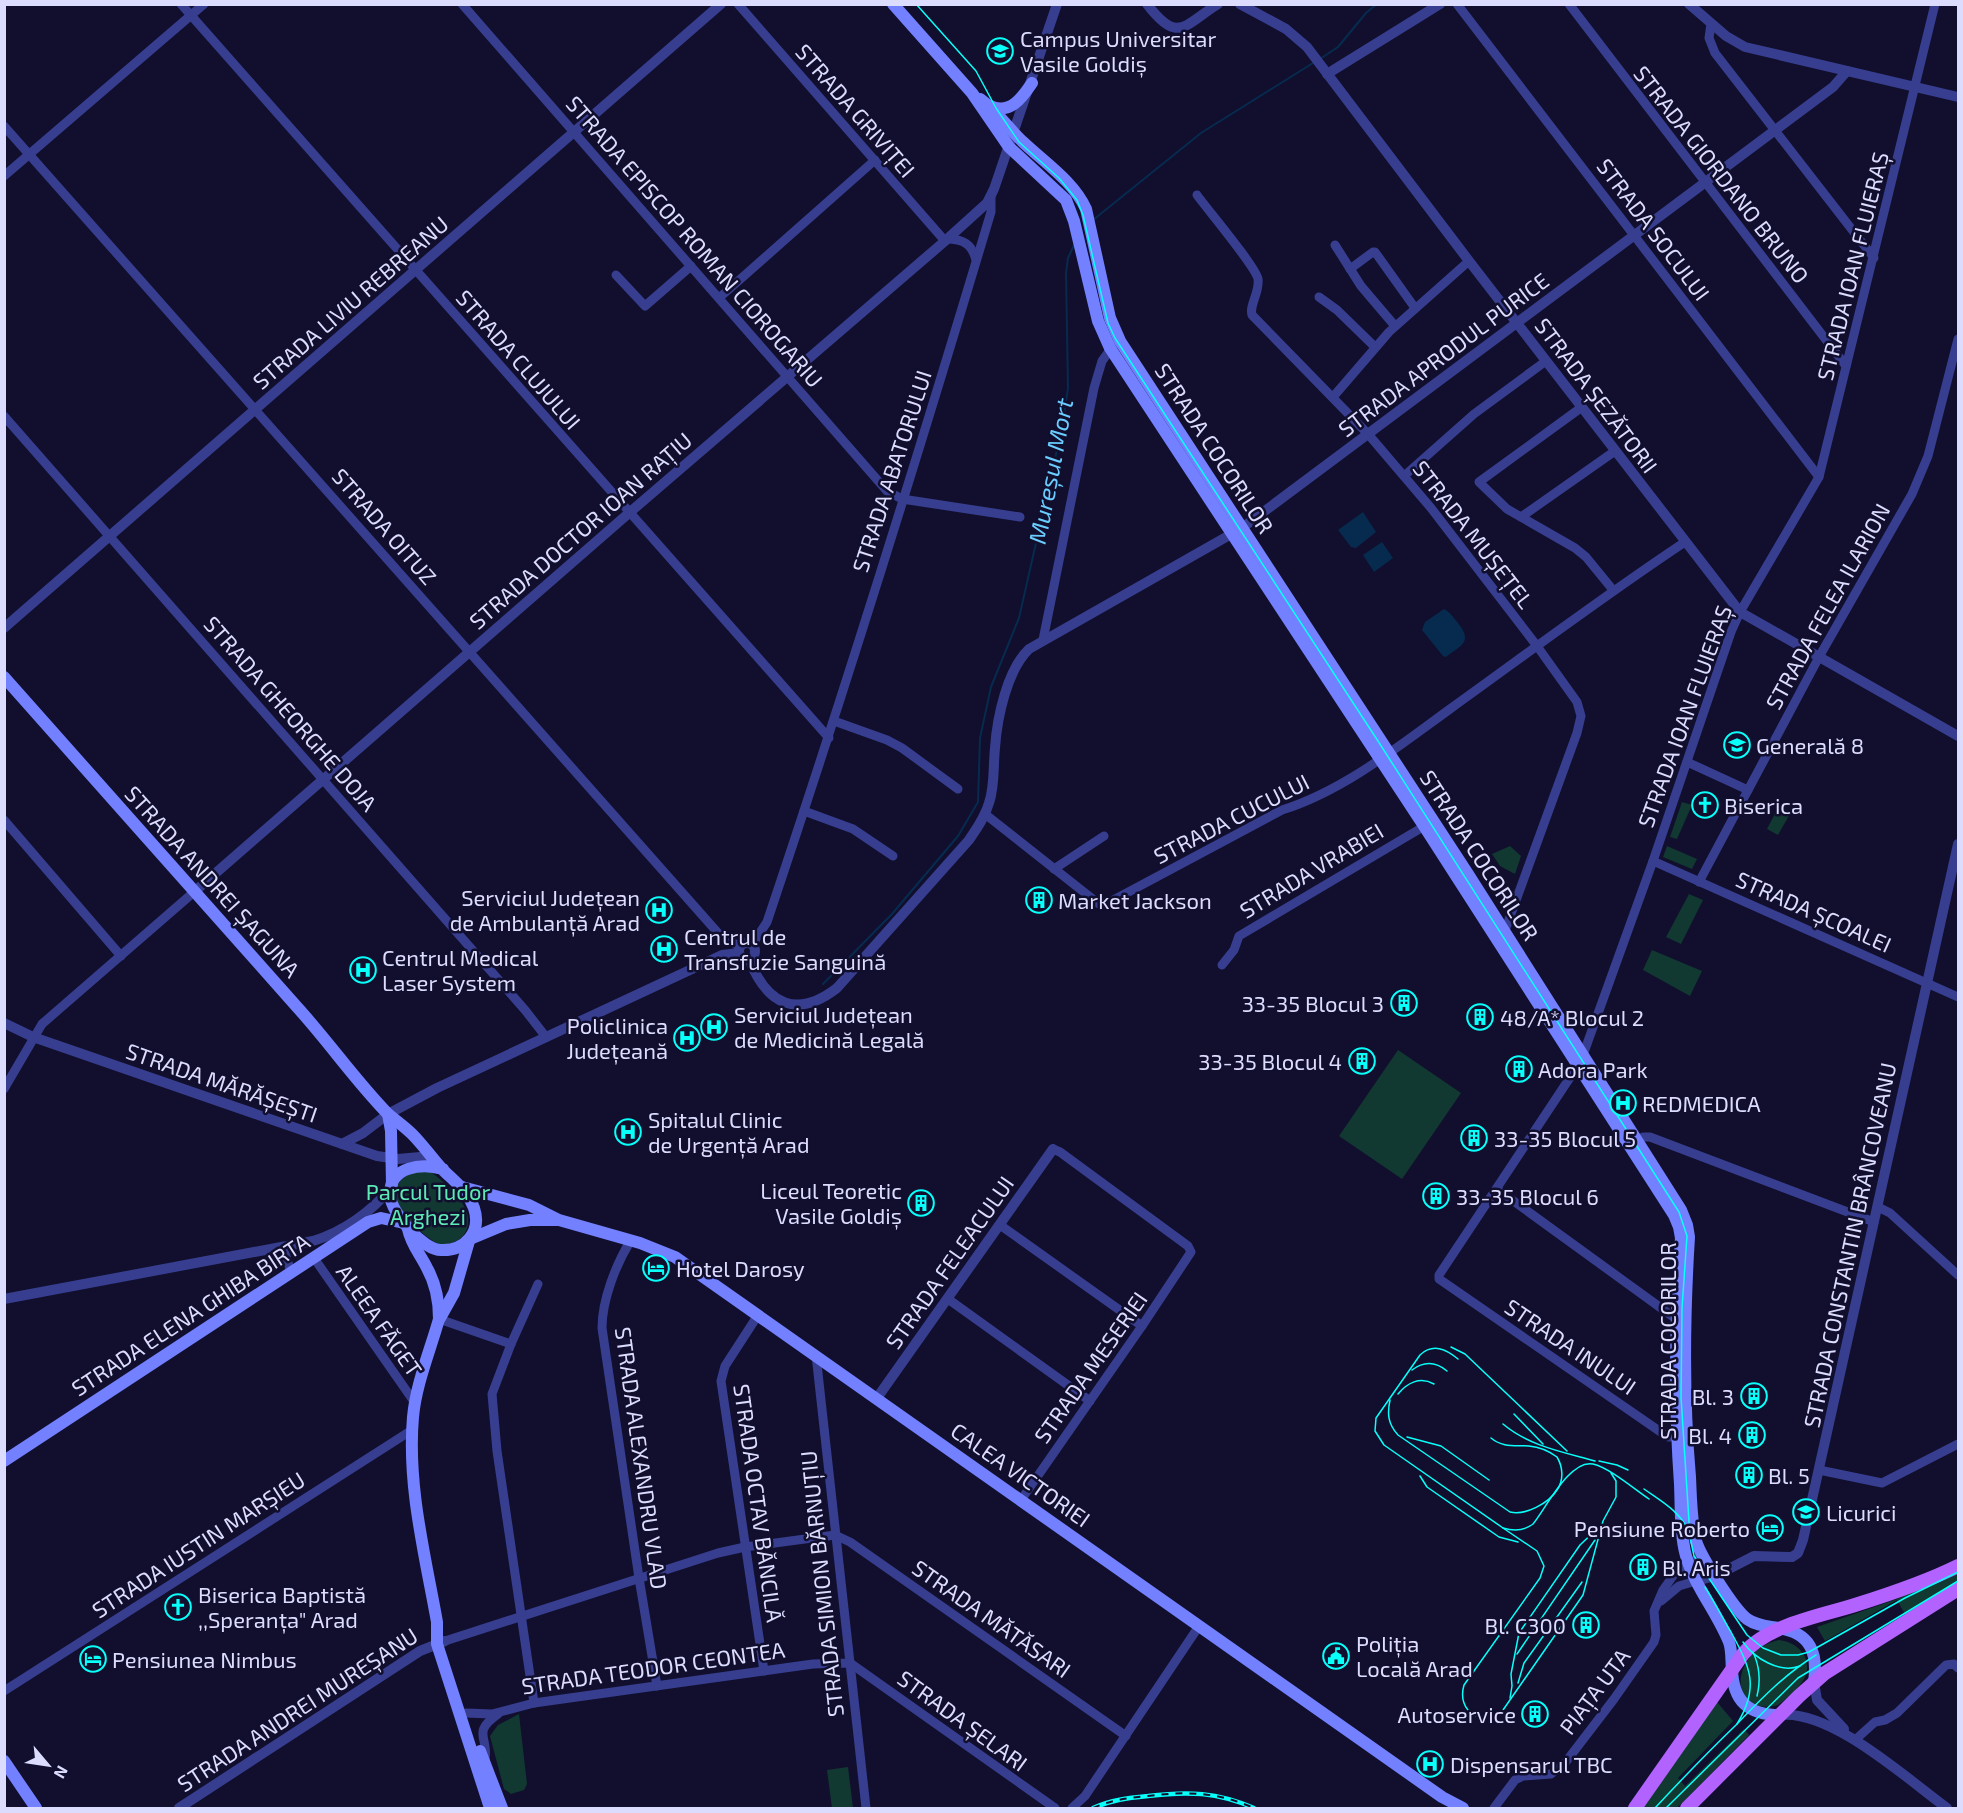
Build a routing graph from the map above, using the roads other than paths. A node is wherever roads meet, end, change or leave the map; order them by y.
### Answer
1 (182, 4) edge
2 (204, 4) edge
3 (462, 4) edge
4 (721, 4) edge
5 (738, 4) edge
6 (893, 4) edge
7 (1057, 4) edge
8 (1147, 4) edge
9 (1218, 4) edge
10 (1240, 4) edge
11 (1440, 4) edge
12 (1457, 4) edge
13 (1569, 4) edge
14 (1689, 4) edge
15 (1935, 4) edge
16 (191, 16) junction
17 (1711, 24) junction
18 (1847, 71) junction
19 (1327, 74) junction
20 (1032, 83) junction
21 (1916, 88) junction
22 (972, 93) junction
23 (1959, 97) edge
24 (990, 106) junction
25 (4, 126) edge
26 (1775, 130) junction
27 (574, 133) junction
28 (1014, 133) junction
29 (1009, 147) junction
30 (29, 154) junction
31 (875, 160) junction
32 (4, 176) edge
33 (1704, 183) junction
34 (1197, 195) dead end
35 (991, 197) junction
36 (1634, 235) junction
37 (946, 240) junction
38 (1335, 245) dead end
39 (1874, 258) junction
40 (976, 260) junction
41 (1469, 261) junction
42 (691, 266) junction
43 (1350, 268) junction
44 (415, 270) junction
45 (616, 275) dead end
46 (1319, 297) dead end
47 (719, 298) junction
48 (1415, 308) junction
49 (1517, 322) junction
50 (1395, 326) junction
51 (1959, 339) edge
52 (1115, 345) junction
53 (1375, 347) junction
54 (1546, 361) junction
55 (1846, 366) junction
56 (788, 377) junction
57 (1333, 397) junction
58 (1582, 407) junction
59 (257, 409) junction
60 (4, 416) edge
61 (1368, 434) junction
62 (1615, 451) junction
63 (1404, 476) junction
64 (1819, 477) junction
65 (902, 499) junction
66 (629, 513) junction
67 (1020, 517) dead end
68 (1521, 517) junction
69 (1237, 532) junction
70 (110, 536) junction
71 (1685, 543) junction
72 (1613, 590) junction
73 (1740, 612) junction
74 (4, 628) edge
75 (1043, 640) junction
76 (1537, 646) junction
77 (469, 652) junction
78 (1820, 657) junction
79 (4, 677) edge
80 (834, 721) junction
81 (1959, 736) edge
82 (829, 738) junction
83 (1384, 757) junction
84 (1687, 762) junction
85 (323, 779) junction
86 (958, 789) dead end
87 (1748, 790) junction
88 (804, 811) junction
89 (985, 814) junction
90 (4, 820) edge
91 (1428, 824) junction
92 (1104, 836) dead end
93 (1959, 844) edge
94 (893, 856) dead end
95 (1653, 861) junction
96 (1054, 869) junction
97 (1699, 882) junction
98 (194, 892) junction
99 (1504, 932) junction
100 (1500, 944) junction
101 (752, 945) junction
102 (740, 950) junction
103 (121, 956) junction
104 (749, 959) junction
105 (1222, 965) dead end
106 (1927, 983) junction
107 (1959, 997) edge
108 (4, 1023) edge
109 (33, 1037) junction
110 (546, 1037) junction
111 (1580, 1060) junction
112 (4, 1089) edge
113 (388, 1114) junction
114 (1634, 1143) junction
115 (342, 1144) junction
116 (1053, 1149) joint
117 (431, 1156) junction
118 (391, 1159) junction
119 (442, 1169) junction
120 (391, 1187) junction
121 (462, 1187) junction
122 (1497, 1189) junction
123 (1878, 1207) junction
124 (559, 1220) junction
125 (1874, 1222) junction
126 (406, 1225) junction
127 (1000, 1225) junction
128 (469, 1240) junction
129 (631, 1240) junction
130 (283, 1247) junction
131 (314, 1258) junction
132 (291, 1272) junction
133 (1959, 1275) edge
134 (1438, 1277) joint
135 (538, 1284) dead end
136 (4, 1299) edge
137 (948, 1299) junction
138 (758, 1315) junction
139 (1680, 1318) junction
140 (439, 1319) junction
141 (1142, 1326) junction
142 (511, 1344) junction
143 (816, 1355) junction
144 (877, 1398) junction
145 (1090, 1401) junction
146 (415, 1403) junction
147 (412, 1430) junction
148 (1681, 1437) junction
149 (1959, 1444) edge
150 (4, 1461) edge
151 (1819, 1470) junction
152 (1021, 1500) junction
153 (835, 1535) junction
154 (745, 1547) junction
155 (1702, 1557) junction
156 (1688, 1563) junction
157 (1959, 1566) edge
158 (1715, 1576) junction
159 (639, 1578) junction
160 (1699, 1580) junction
161 (1959, 1590) edge
162 (1657, 1605) junction
163 (523, 1616) junction
164 (1199, 1626) junction
165 (1781, 1629) junction
166 (441, 1642) junction
167 (850, 1663) junction
168 (1959, 1668) edge
169 (764, 1671) junction
170 (1732, 1671) junction
171 (1814, 1682) junction
172 (657, 1686) junction
173 (4, 1691) edge
174 (534, 1703) junction
175 (500, 1712) junction
176 (466, 1713) junction
177 (1780, 1715) junction
178 (1126, 1736) junction
179 (1853, 1738) junction
180 (4, 1761) edge
181 (484, 1763) junction
182 (1449, 1805) edge
183 (36, 1809) edge
184 (179, 1809) edge
185 (490, 1809) edge
186 (502, 1809) edge
187 (866, 1809) edge
188 (1055, 1809) edge
189 (1072, 1809) edge
190 (1463, 1809) edge
191 (1494, 1809) edge
192 (1635, 1809) edge
193 (1687, 1809) edge
194 (1947, 1809) edge

1 - 16 street, STRADA CLUJULUI
2 - 16 street
3 - 27 street, STRADA EPISCOP ROMAN CIOROGARIU
4 - 27 street, STRADA LIVIU REBREANU
5 - 31 street, STRADA GRIVIȚEI
6 - 22 main road
7 - 20 street, STRADA ABATORULUI
8 - 9 street
10 - 19 street, STRADA ȘEZĂTORII
11 - 19 street
12 - 36 street, STRADA SOCULUI
13 - 33 street, STRADA GIORDANO BRUNO
14 - 17 street
15 - 21 street, STRADA IOAN FLUIERAȘ
16 - 30 street
16 - 44 street, STRADA CLUJULUI
17 - 18 street
17 - 26 street
18 - 21 street
18 - 26 street, STRADA APRODUL PURICE
19 - 41 street, STRADA ȘEZĂTORII
20 - 24 main road
20 - 28 street, STRADA ABATORULUI
21 - 23 street
21 - 39 street, STRADA IOAN FLUIERAȘ
22 - 24 main road, STRADA COCORILOR
22 - 29 main road, STRADA COCORILOR
24 - 28 main road, STRADA COCORILOR
25 - 30 street, STRADA OITUZ
26 - 33 street, STRADA APRODUL PURICE
26 - 39 street
27 - 42 street, STRADA EPISCOP ROMAN CIOROGARIU
27 - 44 street, STRADA LIVIU REBREANU
28 - 29 street, STRADA ABATORULUI
28 - 52 main road, STRADA COCORILOR
29 - 35 street, STRADA ABATORULUI
29 - 52 main road, STRADA COCORILOR
30 - 32 street
30 - 59 street, STRADA OITUZ
31 - 37 street, STRADA GRIVIȚEI
31 - 47 street
33 - 36 street, STRADA APRODUL PURICE
33 - 55 street, STRADA GIORDANO BRUNO
34 - 57 street, STRADA MUȘEȚEL
35 - 37 street, STRADA DOCTOR IOAN RAȚIU
35 - 40 street, STRADA ABATORULUI
36 - 49 street, STRADA APRODUL PURICE
36 - 64 street, STRADA SOCULUI
37 - 40 street
37 - 56 street, STRADA DOCTOR IOAN RAȚIU
38 - 43 street
39 - 55 street, STRADA IOAN FLUIERAȘ
40 - 65 street, STRADA ABATORULUI
41 - 48 street
41 - 49 street, STRADA ȘEZĂTORII
42 - 45 street
42 - 47 street, STRADA EPISCOP ROMAN CIOROGARIU
43 - 48 street
43 - 50 street
44 - 59 street, STRADA LIVIU REBREANU
44 - 66 street, STRADA CLUJULUI
46 - 53 street
47 - 56 street, STRADA EPISCOP ROMAN CIOROGARIU
48 - 50 street
49 - 54 street, STRADA ȘEZĂTORII
49 - 61 street, STRADA APRODUL PURICE
50 - 53 street
51 - 78 street, STRADA FELEA ILARION
52 - 69 main road, STRADA COCORILOR
52 - 75 street
53 - 57 street
54 - 58 street, STRADA ȘEZĂTORII
54 - 63 street
55 - 64 street, STRADA IOAN FLUIERAȘ
56 - 65 street, STRADA EPISCOP ROMAN CIOROGARIU
56 - 66 street, STRADA DOCTOR IOAN RAȚIU
57 - 61 street, STRADA MUȘEȚEL
58 - 62 street, STRADA ȘEZĂTORII
58 - 68 street
59 - 70 street, STRADA LIVIU REBREANU
59 - 77 street, STRADA OITUZ
60 - 70 street, STRADA GHEORGHE DOJA
61 - 63 street, STRADA MUȘEȚEL
61 - 69 street, STRADA APRODUL PURICE
62 - 68 street
62 - 71 street, STRADA ȘEZĂTORII
63 - 76 street, STRADA MUȘEȚEL
64 - 73 street, STRADA IOAN FLUIERAȘ
65 - 67 street
65 - 80 street, STRADA ABATORULUI
66 - 77 street, STRADA DOCTOR IOAN RAȚIU
66 - 82 street, STRADA CLUJULUI
68 - 72 street
69 - 75 street, STRADA APRODUL PURICE
69 - 83 main road, STRADA COCORILOR
70 - 74 street, STRADA LIVIU REBREANU
70 - 85 street, STRADA GHEORGHE DOJA
71 - 72 street, STRADA CUCULUI
71 - 73 street, STRADA ȘEZĂTORII
72 - 76 street, STRADA CUCULUI
73 - 78 street
73 - 84 street, STRADA IOAN FLUIERAȘ
75 - 89 street, STRADA APRODUL PURICE
76 - 83 street, STRADA CUCULUI
76 - 99 street, STRADA MUȘEȚEL
77 - 85 street, STRADA DOCTOR IOAN RAȚIU
77 - 102 street, STRADA OITUZ
78 - 81 street
78 - 87 street, STRADA FELEA ILARION
79 - 98 main road, STRADA ANDREI ȘAGUNA
80 - 82 street, STRADA ABATORULUI
80 - 86 street
82 - 88 street, STRADA ABATORULUI
83 - 91 main road, STRADA COCORILOR
83 - 96 street, STRADA CUCULUI
84 - 87 street
84 - 95 street, STRADA IOAN FLUIERAȘ
85 - 98 street, STRADA DOCTOR IOAN RAȚIU
85 - 110 street, STRADA GHEORGHE DOJA
87 - 97 street, STRADA FELEA ILARION
88 - 94 street
88 - 101 street, STRADA ABATORULUI
89 - 96 street
89 - 104 street, STRADA APRODUL PURICE
90 - 103 street
91 - 99 main road, STRADA COCORILOR
91 - 100 main road, STRADA COCORILOR
91 - 105 street, STRADA VRABIEI
92 - 96 street
93 - 106 street, STRADA CONSTANTIN BRÂNCOVEANU
95 - 97 street, STRADA ȘCOALEI
95 - 111 street, STRADA IOAN FLUIERAȘ
97 - 106 street, STRADA ȘCOALEI
98 - 103 street
98 - 113 main road, STRADA ANDREI ȘAGUNA
99 - 100 street, STRADA MUȘEȚEL
99 - 111 main road, STRADA COCORILOR
100 - 111 main road, STRADA COCORILOR
101 - 102 street
101 - 104 street
102 - 104 street
102 - 110 street
103 - 109 street
106 - 107 street, STRADA ȘCOALEI
106 - 123 street, STRADA CONSTANTIN BRÂNCOVEANU
108 - 109 street, STRADA MĂRĂȘEȘTI
109 - 112 street
109 - 115 street, STRADA MĂRĂȘEȘTI
110 - 113 street
111 - 114 main road, STRADA COCORILOR
111 - 122 street, STRADA IOAN FLUIERAȘ
113 - 115 street
113 - 117 main road, STRADA ANDREI ȘAGUNA
113 - 118 main road
114 - 125 street
114 - 139 main road, STRADA COCORILOR
115 - 118 street, STRADA MĂRĂȘEȘTI
116 - 127 street, STRADA FELEACULUI
116 - 141 street, STRADA MESERIEI
117 - 118 street, STRADA MĂRĂȘEȘTI
117 - 119 main road, STRADA ANDREI ȘAGUNA
118 - 120 main road
119 - 120 main road
119 - 121 main road
120 - 126 main road
120 - 130 street
121 - 124 main road, CALEA VICTORIEI
121 - 128 main road
122 - 134 street, STRADA IOAN FLUIERAȘ
122 - 139 street
123 - 125 street, STRADA CONSTANTIN BRÂNCOVEANU
123 - 133 street
124 - 128 main road, CALEA VICTORIEI
124 - 129 main road, CALEA VICTORIEI
125 - 151 street, STRADA CONSTANTIN BRÂNCOVEANU
126 - 128 main road
126 - 131 main road, STRADA ELENA GHIBA BIRTA
126 - 140 main road
127 - 137 street, STRADA FELEACULUI
127 - 141 street
128 - 140 main road
129 - 138 main road, CALEA VICTORIEI
129 - 159 street, STRADA ALEXANDRU VLAD
130 - 132 street
130 - 136 street
131 - 132 main road, STRADA ELENA GHIBA BIRTA
131 - 146 street, ALEEA FĂGET
132 - 150 main road, STRADA ELENA GHIBA BIRTA
134 - 148 street, STRADA INULUI
135 - 142 street
137 - 144 street, STRADA FELEACULUI
137 - 145 street
138 - 143 main road, CALEA VICTORIEI
138 - 154 street, STRADA OCTAV BĂNCILĂ
139 - 148 main road, STRADA COCORILOR
140 - 142 street
140 - 146 main road
141 - 145 street, STRADA MESERIEI
142 - 163 street
143 - 144 main road, CALEA VICTORIEI
143 - 153 street, STRADA SIMION BĂRNUȚIU
144 - 152 main road, CALEA VICTORIEI
145 - 152 street, STRADA MESERIEI
146 - 147 main road
147 - 166 main road
147 - 173 street, STRADA IUSTIN MARȘIEU
148 - 155 main road, STRADA COCORILOR
148 - 156 main road, STRADA COCORILOR
149 - 151 street
151 - 158 street, STRADA CONSTANTIN BRÂNCOVEANU
152 - 164 main road, CALEA VICTORIEI
153 - 154 street
153 - 167 street, STRADA SIMION BĂRNUȚIU
153 - 178 street, STRADA MĂTĂSARI
154 - 159 street
154 - 169 street, STRADA OCTAV BĂNCILĂ
155 - 156 street
155 - 158 main road, STRADA COCORILOR
156 - 160 main road, STRADA COCORILOR
156 - 162 street
157 - 165 main road
158 - 160 street, STRADA CONSTANTIN BRÂNCOVEANU
158 - 165 main road, STRADA COCORILOR
159 - 163 street
159 - 172 street, STRADA ALEXANDRU VLAD
160 - 162 street
160 - 170 main road, STRADA COCORILOR
161 - 171 main road
162 - 191 street, PIAȚA UTA
163 - 166 street
163 - 174 street
164 - 178 street
164 - 182 main road, CALEA VICTORIEI
165 - 170 main road
165 - 171 main road
166 - 176 main road
166 - 184 street, STRADA ANDREI MUREȘANU
166 - 185 main road
167 - 169 street, STRADA TEODOR CEONTEA
167 - 187 street, STRADA SIMION BĂRNUȚIU
167 - 188 street, STRADA ȘELARI
168 - 179 street
169 - 172 street, STRADA TEODOR CEONTEA
170 - 177 main road
170 - 192 main road
171 - 177 main road
171 - 179 street
172 - 174 street, STRADA TEODOR CEONTEA
174 - 175 street, STRADA TEODOR CEONTEA
175 - 176 street, STRADA TEODOR CEONTEA
175 - 181 street, STRADA TEODOR CEONTEA
176 - 181 main road
177 - 179 street
177 - 193 main road
178 - 189 street
179 - 194 street
180 - 183 main road
181 - 186 main road
182 - 190 main road, CALEA VICTORIEI

